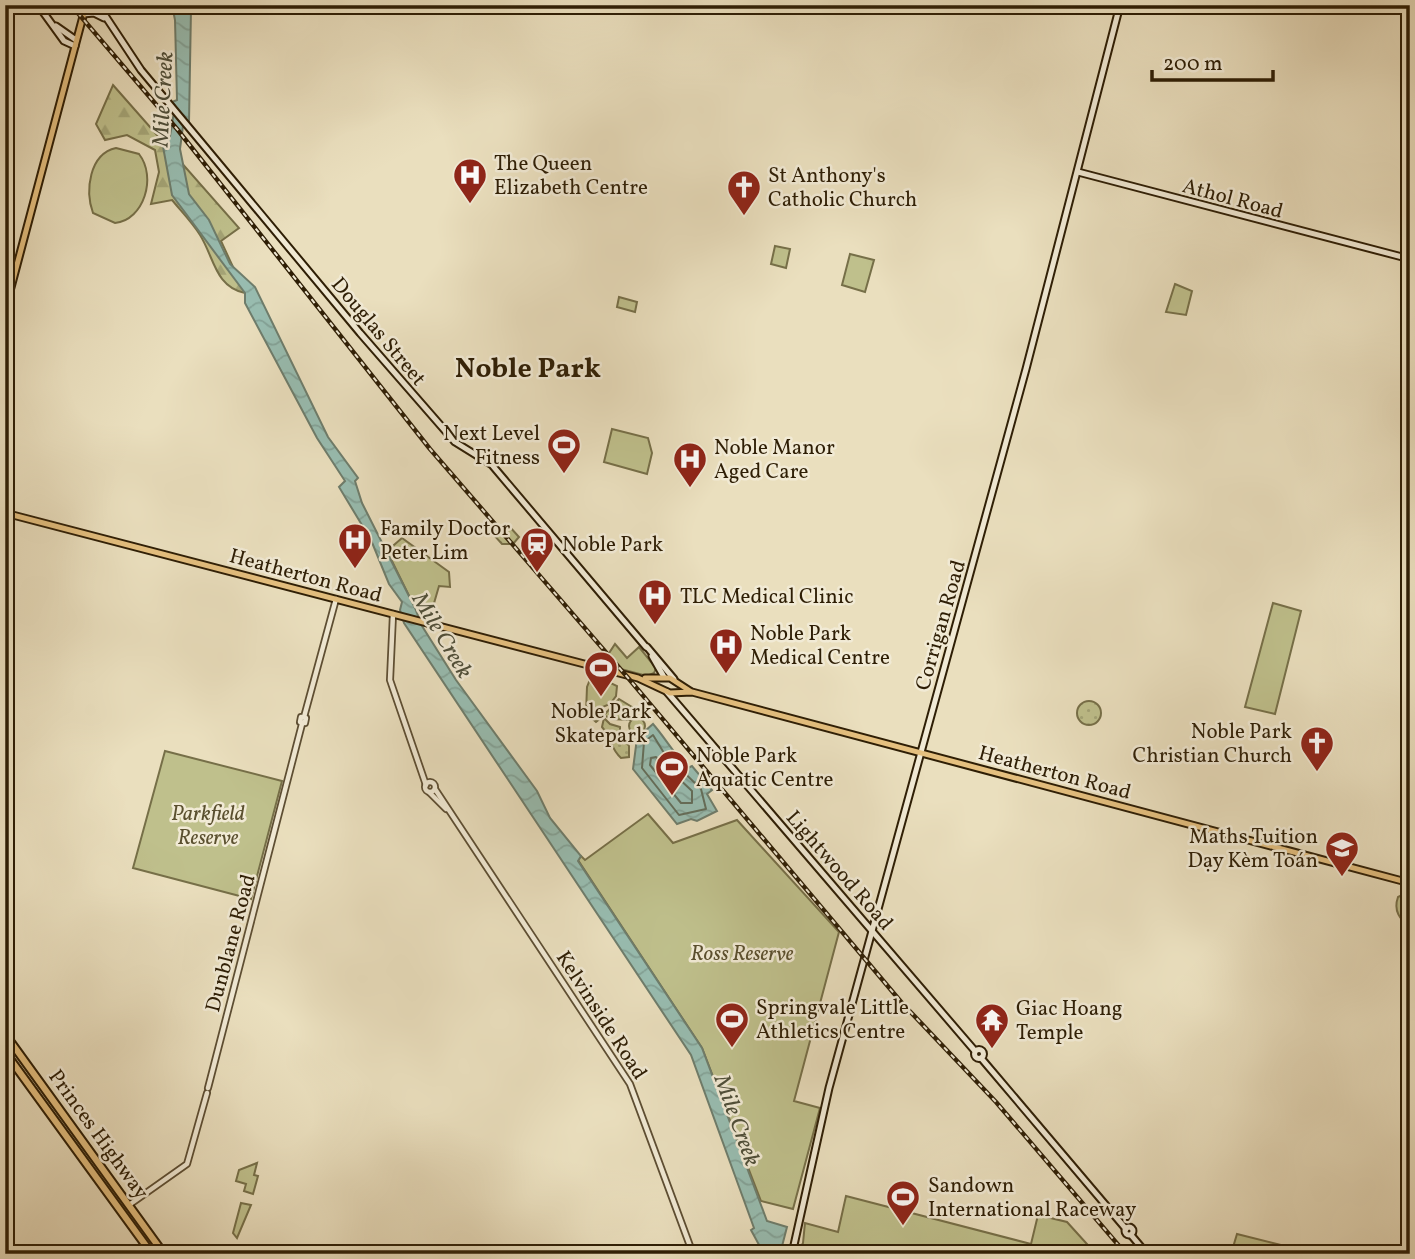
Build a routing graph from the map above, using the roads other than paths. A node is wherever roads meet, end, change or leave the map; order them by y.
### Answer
1 (38, 5) edge
2 (86, 5) edge
3 (1120, 5) edge
4 (99, 6) edge
5 (83, 14) junction
6 (106, 19) junction
7 (76, 43) junction
8 (1077, 172) junction
9 (1410, 261) edge
10 (5, 310) edge
11 (5, 513) edge
12 (336, 599) junction
13 (393, 614) junction
14 (647, 647) junction
15 (658, 665) junction
16 (638, 678) junction
17 (646, 678) junction
18 (663, 678) junction
19 (676, 681) junction
20 (667, 692) junction
21 (676, 692) junction
22 (692, 692) junction
23 (682, 709) junction
24 (921, 752) junction
25 (428, 784) junction
26 (435, 789) junction
27 (429, 792) junction
28 (449, 812) junction
29 (1410, 883) edge
30 (873, 932) junction
31 (5, 1034) edge
32 (5, 1052) edge
33 (29, 1066) junction
34 (22, 1074) junction
35 (136, 1201) junction
36 (129, 1205) junction
37 (135, 1213) junction
38 (153, 1254) edge
39 (164, 1254) edge
40 (693, 1254) edge
41 (792, 1254) edge
42 (1147, 1254) edge

1 - 7 main road
2 - 5 main road
2 - 6 main road, Douglas Street
3 - 8 main road, Corrigan Road
4 - 6 main road, Douglas Street
5 - 6 main road
5 - 7 main road
6 - 14 main road, Douglas Street
7 - 10 main road
8 - 9 main road, Athol Road
8 - 24 main road, Corrigan Road
11 - 12 main road, Heatherton Road
12 - 13 main road, Heatherton Road
12 - 35 street, Dunblane Road
13 - 16 main road, Heatherton Road
13 - 25 street
14 - 15 main road, Douglas Street
14 - 19 main road, Douglas Street
15 - 17 main road
15 - 18 main road, Douglas Street
16 - 17 main road, Heatherton Road
16 - 20 main road, Heatherton Road
17 - 18 main road, Heatherton Road
18 - 19 main road, Heatherton Road
18 - 20 main road
19 - 21 main road
19 - 22 main road, Heatherton Road
20 - 21 main road, Heatherton Road
20 - 23 main road, Lightwood Road
21 - 22 main road, Heatherton Road
21 - 23 main road, Lightwood Road
22 - 24 main road, Heatherton Road
23 - 30 main road, Lightwood Road
24 - 29 main road, Heatherton Road
24 - 30 main road, Corrigan Road
25 - 26 street, Kelvinside Road
25 - 27 street
26 - 27 street
26 - 28 street, Kelvinside Road
27 - 28 street, Kelvinside Road
28 - 40 street, Kelvinside Road
30 - 41 main road, Corrigan Road
30 - 42 main road, Lightwood Road
31 - 33 highway, Princes Highway
32 - 34 highway, Princes Highway
33 - 34 highway
33 - 36 highway, Princes Highway
34 - 38 highway, Princes Highway
35 - 36 street, Dunblane Road
35 - 37 street
36 - 37 highway, Princes Highway
36 - 38 highway
37 - 39 highway, Princes Highway

